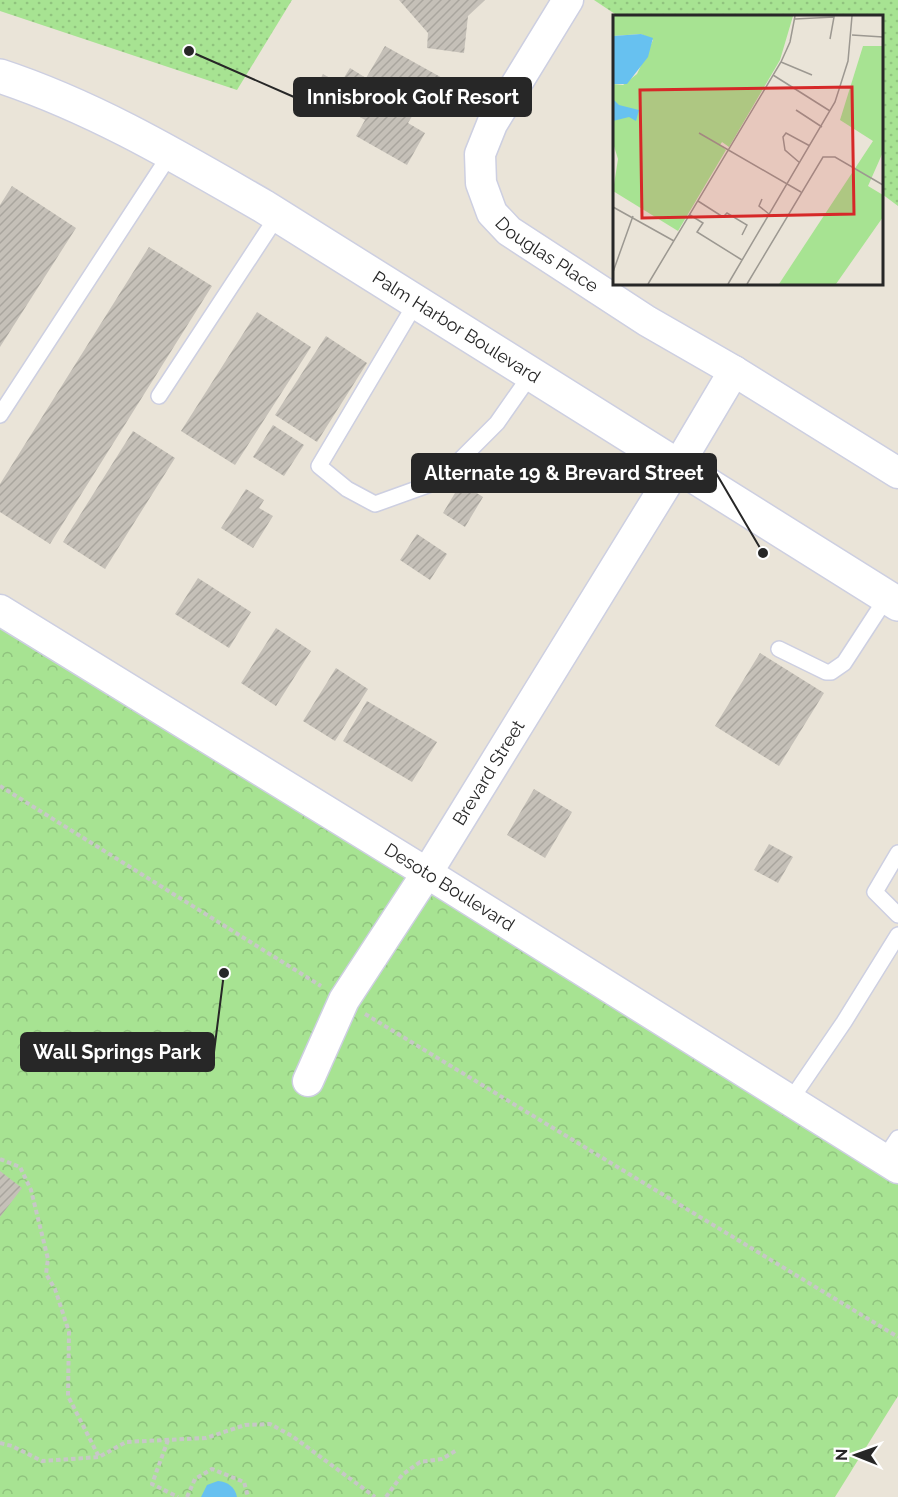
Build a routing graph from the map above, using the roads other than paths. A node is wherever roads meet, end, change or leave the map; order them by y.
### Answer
1 (568, 0) edge
2 (0, 76) edge
3 (171, 153) junction
4 (278, 215) junction
5 (417, 301) junction
6 (734, 371) junction
7 (532, 373) junction
8 (159, 396) dead end
9 (0, 415) edge
10 (677, 467) junction
11 (898, 472) edge
12 (892, 600) edge
13 (0, 610) edge
14 (779, 649) dead end
15 (898, 853) edge
16 (426, 873) junction
17 (898, 915) edge
18 (898, 935) edge
19 (308, 1081) dead end
20 (790, 1101) junction
21 (893, 1155) edge

1 - 6 street, Douglas Place
2 - 3 main road, Palm Harbor Boulevard
3 - 4 main road, Palm Harbor Boulevard
3 - 9 lane
4 - 5 main road, Palm Harbor Boulevard
4 - 8 lane
5 - 7 main road, Palm Harbor Boulevard
5 - 7 lane
6 - 10 street, Brevard Street
6 - 11 street, Douglas Place
7 - 10 main road, Palm Harbor Boulevard
10 - 12 main road, Palm Harbor Boulevard
10 - 16 street, Brevard Street
12 - 14 lane
13 - 16 street, Desoto Boulevard
15 - 17 lane
16 - 19 street, Brevard Street
16 - 20 street, Desoto Boulevard
18 - 20 lane
20 - 21 street, Desoto Boulevard

